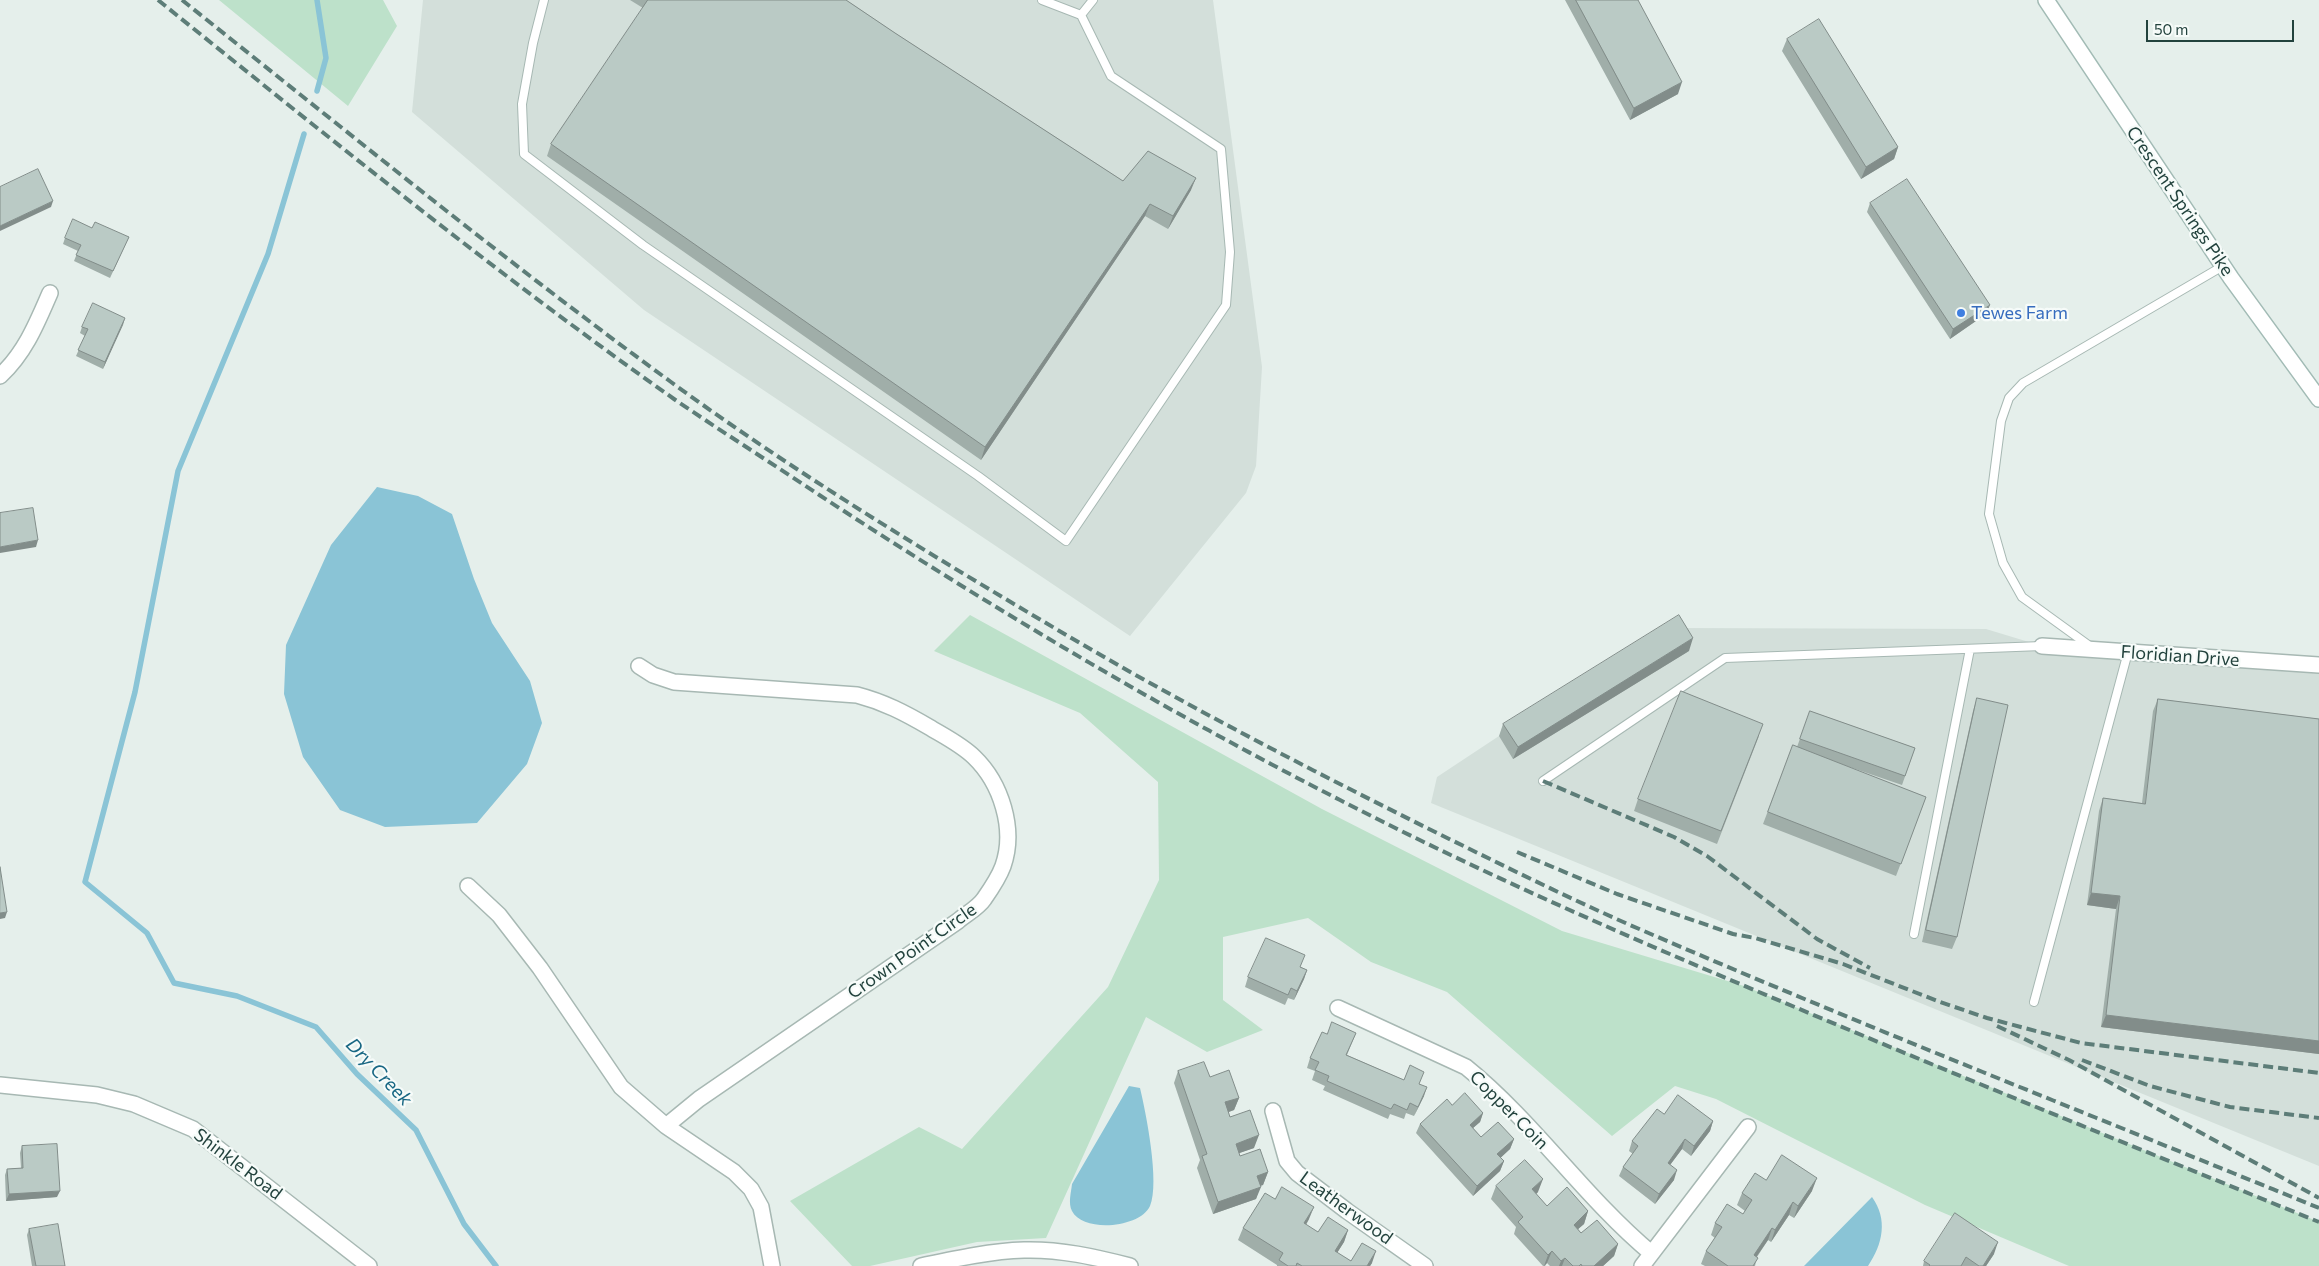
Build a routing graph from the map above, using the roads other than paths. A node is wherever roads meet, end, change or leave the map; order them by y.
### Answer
1 (544, 0) edge
2 (1042, 0) edge
3 (1092, 0) edge
4 (2046, 0) edge
5 (1081, 15) junction
6 (2223, 266) junction
7 (50, 292) dead end
8 (0, 376) edge
9 (2319, 399) edge
10 (2042, 646) joint
11 (1970, 648) junction
12 (2095, 649) junction
13 (2128, 652) junction
14 (2319, 665) edge
15 (639, 666) dead end
16 (1544, 781) dead end
17 (468, 886) dead end
18 (1914, 934) dead end
19 (2034, 1002) dead end
20 (1338, 1008) dead end
21 (0, 1085) edge
22 (1274, 1111) dead end
23 (666, 1126) junction
24 (1748, 1127) dead end
25 (1651, 1253) junction
26 (369, 1266) edge
27 (772, 1266) edge
28 (921, 1266) edge
29 (1130, 1266) edge
30 (1425, 1266) edge
31 (1642, 1266) edge

1 - 5 lane
2 - 5 lane
3 - 5 lane
4 - 6 street, Crescent Springs Pike
6 - 9 street, Crescent Springs Pike
6 - 12 lane
7 - 8 street
10 - 11 lane
10 - 12 street, Floridian Drive
11 - 16 lane
11 - 18 lane
12 - 13 street, Floridian Drive
13 - 14 street, Floridian Drive
13 - 19 lane
15 - 23 street, Crown Point Circle
17 - 23 street
20 - 25 street, Copper Coin
21 - 26 street, Shinkle Road
22 - 30 street, Leatherwood
23 - 27 street
24 - 25 street
25 - 31 street
28 - 29 street

